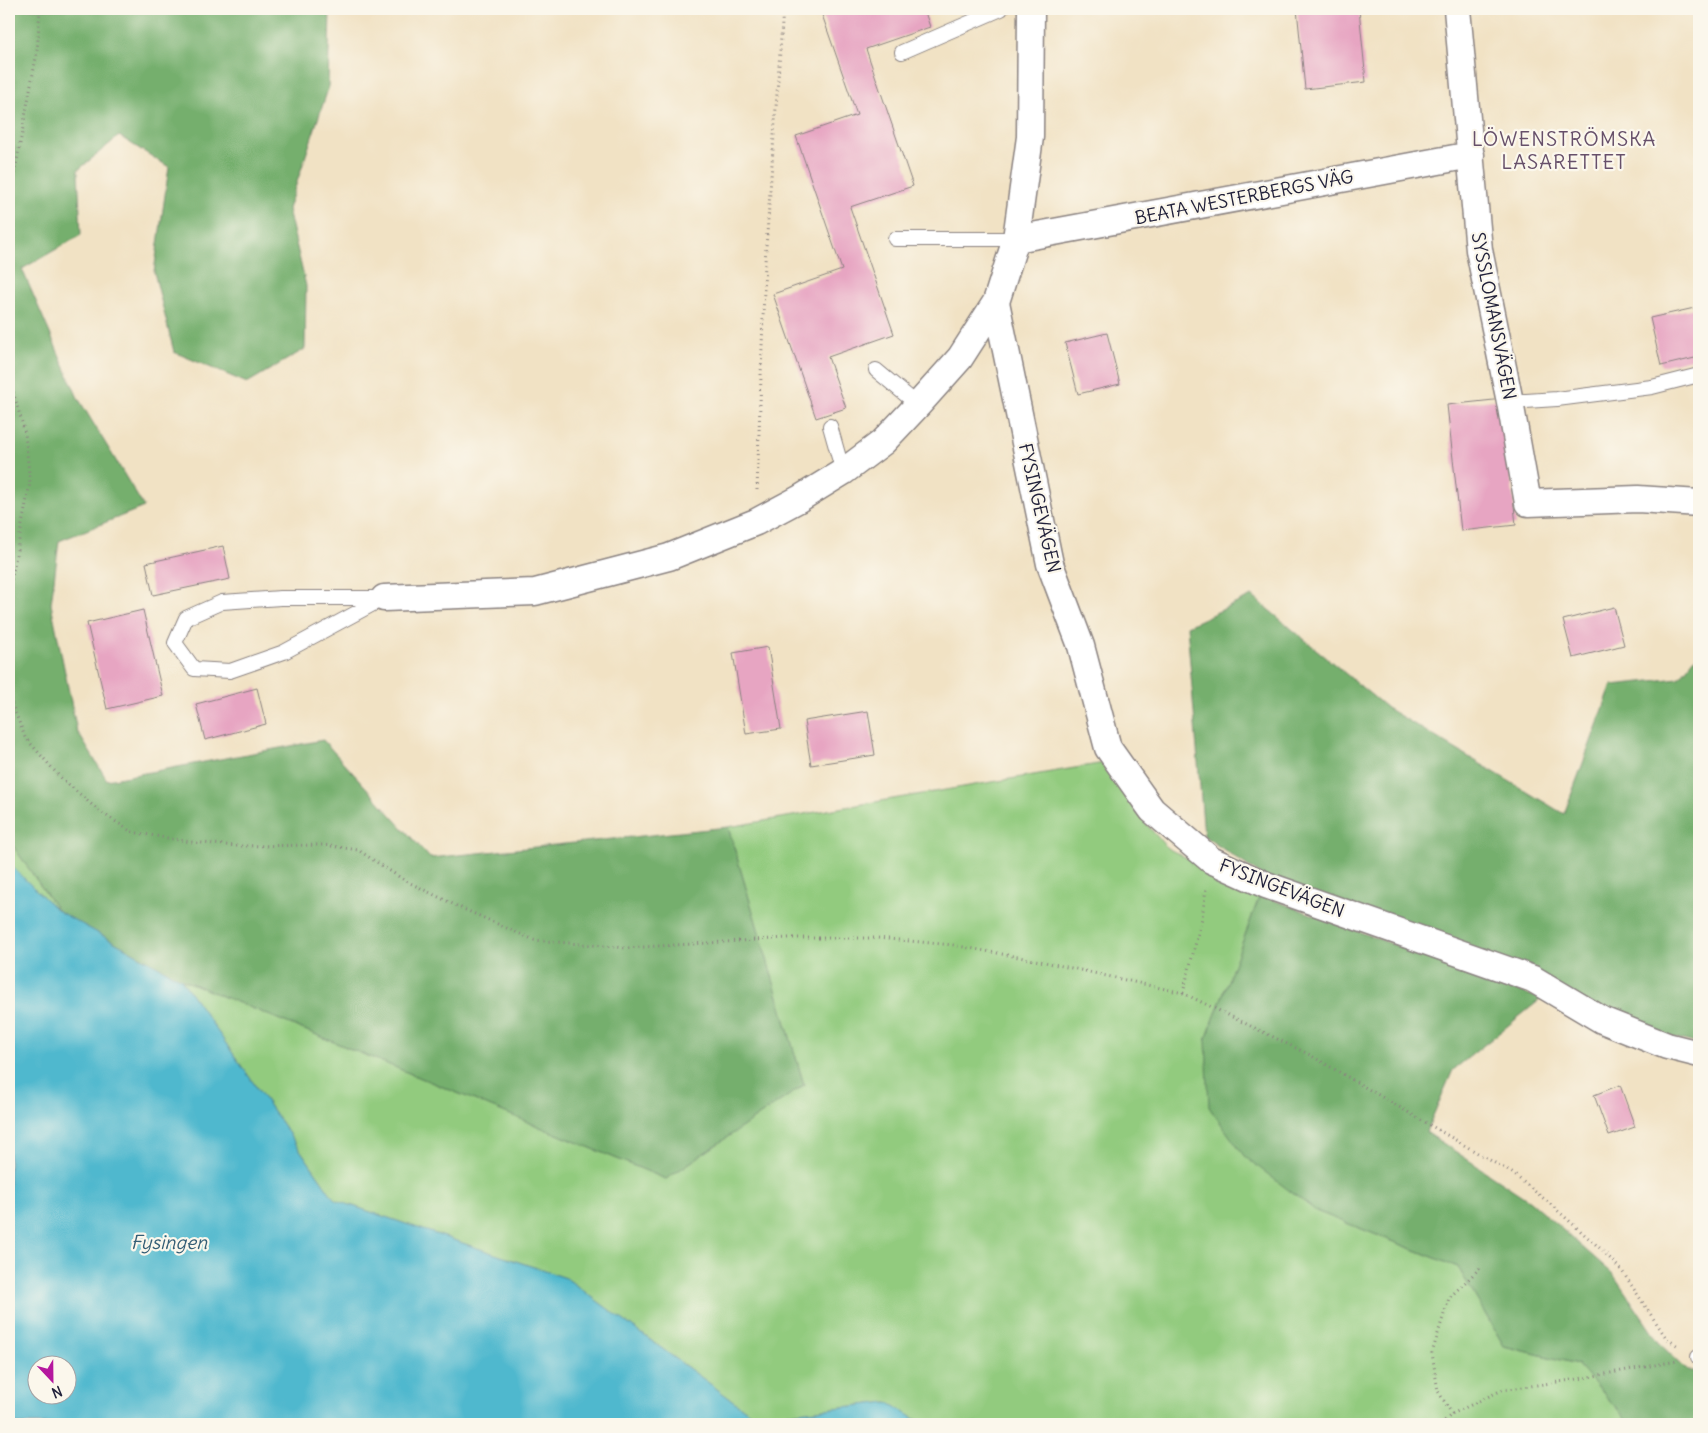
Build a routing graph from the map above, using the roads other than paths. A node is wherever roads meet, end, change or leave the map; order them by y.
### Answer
1 (1001, 9) edge
2 (1031, 9) edge
3 (1457, 9) edge
4 (902, 52) dead end
5 (1471, 155) junction
6 (895, 239) dead end
7 (1016, 239) junction
8 (996, 302) junction
9 (876, 370) dead end
10 (1699, 375) edge
11 (1510, 402) junction
12 (918, 405) junction
13 (830, 426) dead end
14 (843, 472) junction
15 (1699, 503) edge
16 (384, 598) junction
17 (1699, 1054) edge

1 - 4 lane
2 - 7 street
3 - 5 street, SYSSLOMANSVÄGEN
5 - 7 street, BEATA WESTERBERGS VÄG
5 - 11 street, SYSSLOMANSVÄGEN
6 - 7 lane
7 - 8 street
8 - 12 street
8 - 17 street, FYSINGEVÄGEN
9 - 12 lane
10 - 11 lane
11 - 15 street, SYSSLOMANSVÄGEN
12 - 14 street
13 - 14 lane
14 - 16 street
16 - 16 lane

